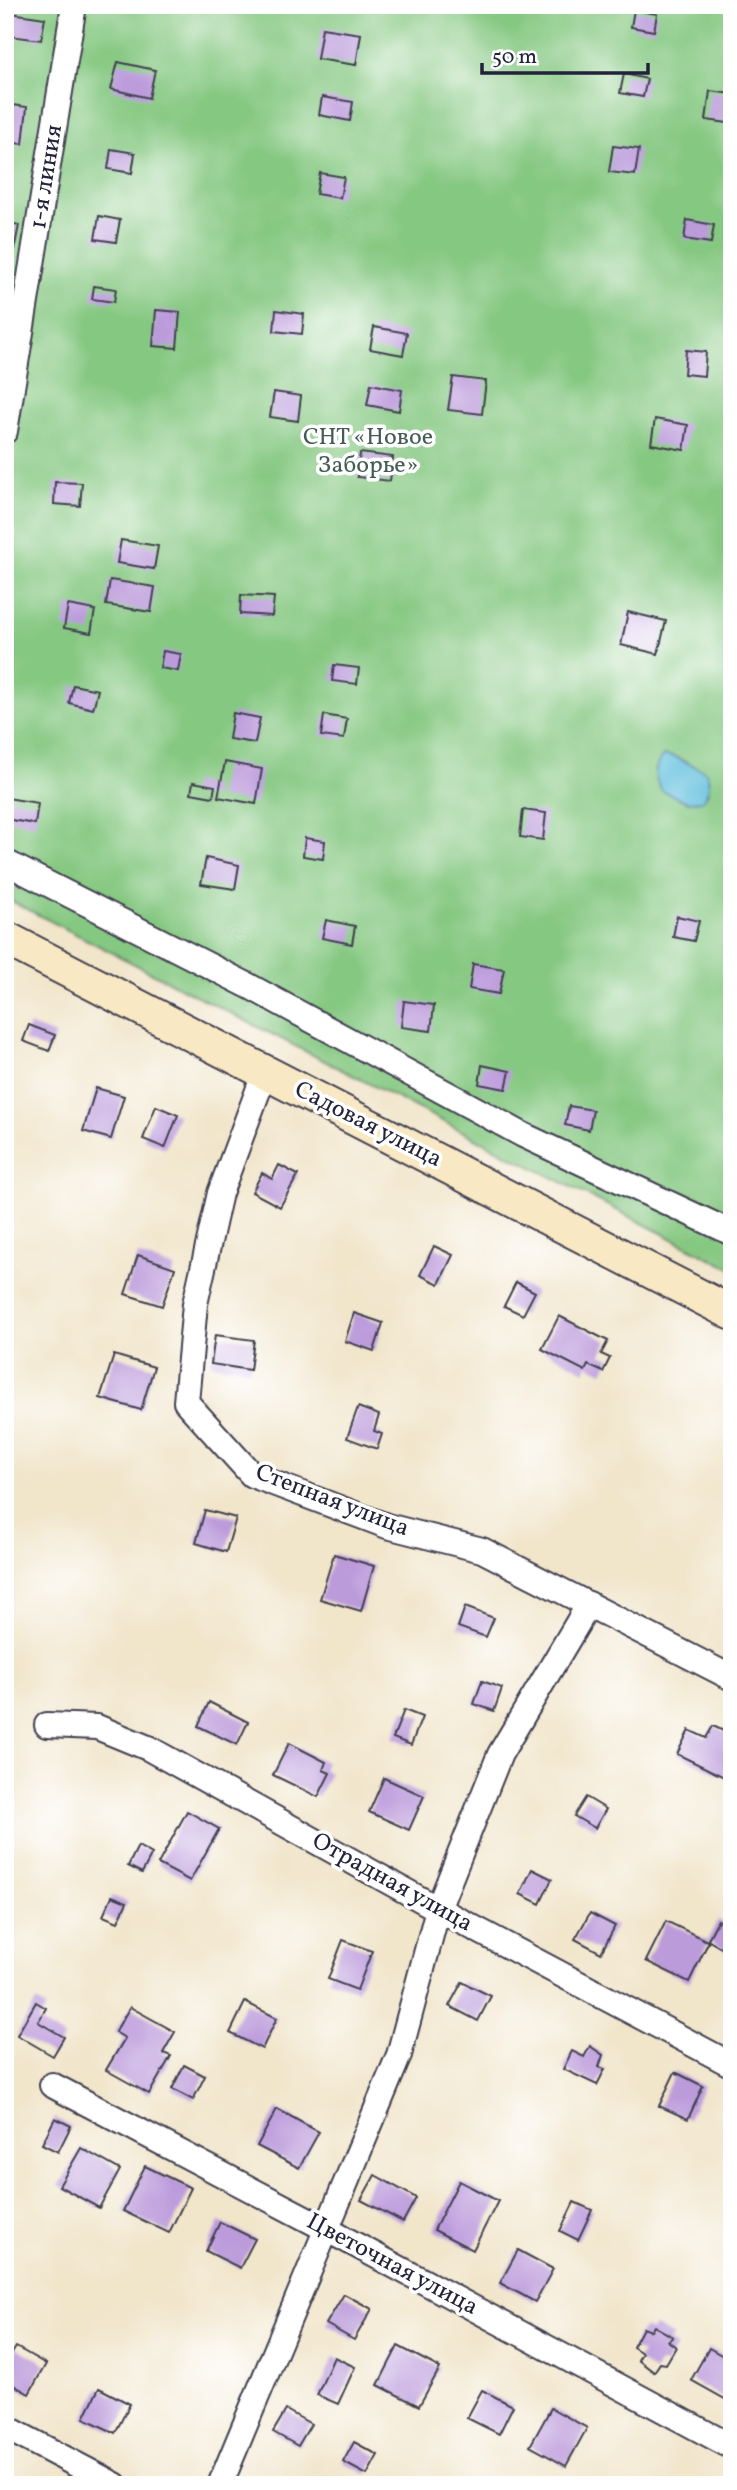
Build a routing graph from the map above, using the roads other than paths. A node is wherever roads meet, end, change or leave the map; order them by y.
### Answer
1 (74, 5) edge
2 (5, 431) edge
3 (5, 862) edge
4 (5, 938) edge
5 (265, 1072) junction
6 (732, 1233) edge
7 (732, 1312) edge
8 (589, 1605) junction
9 (732, 1678) edge
10 (47, 1725) dead end
11 (438, 1909) junction
12 (732, 2064) edge
13 (52, 2085) dead end
14 (326, 2229) junction
15 (5, 2427) edge
16 (732, 2447) edge
17 (115, 2485) edge
18 (220, 2485) edge

1 - 2 street, 1-я линия
3 - 6 street
4 - 5 main road, Садовая улица
5 - 7 main road, Садовая улица
5 - 8 street, Степная улица
8 - 9 street, Степная улица
8 - 11 street
10 - 11 street, Отрадная улица
11 - 12 street, Отрадная улица
11 - 14 street
13 - 14 street, Цветочная улица
14 - 16 street, Цветочная улица
14 - 18 street
15 - 17 street

